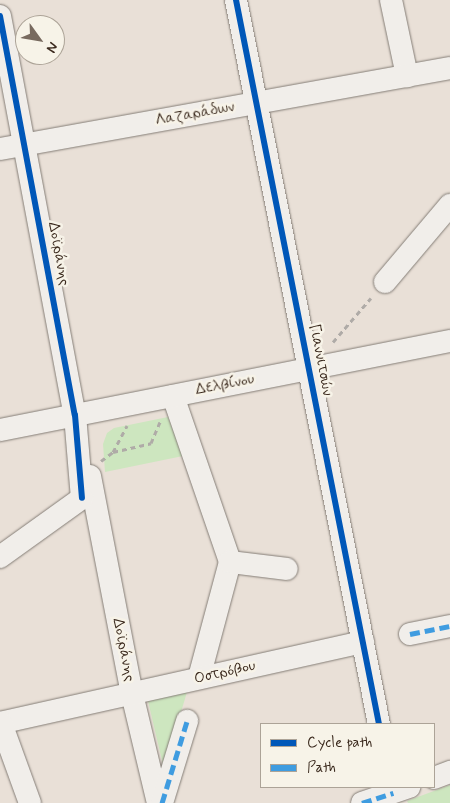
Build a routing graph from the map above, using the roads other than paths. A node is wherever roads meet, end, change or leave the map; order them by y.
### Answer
1 (236, 0) edge
2 (391, 0) edge
3 (0, 16) edge
4 (450, 68) edge
5 (407, 76) junction
6 (256, 103) junction
7 (25, 145) junction
8 (0, 149) edge
9 (450, 205) edge
10 (385, 282) road end
11 (450, 341) edge
12 (309, 369) junction
13 (173, 396) junction
14 (82, 413) junction
15 (0, 430) edge
16 (87, 497) junction
17 (0, 557) edge
18 (230, 562) junction
19 (287, 569) dead end
20 (450, 626) edge
21 (410, 634) dead end
22 (363, 642) junction
23 (199, 678) junction
24 (132, 694) junction
25 (187, 721) dead end
26 (379, 723) edge
27 (3, 733) edge
28 (450, 772) edge
29 (435, 778) edge
30 (397, 792) edge
31 (30, 803) edge
32 (158, 803) edge
33 (162, 803) edge
34 (362, 803) edge

1 - 6 street, Γιαννιτσών
2 - 5 street
3 - 7 street, Δοϊράνης
4 - 5 street, Λαζαράδων
5 - 6 street, Λαζαράδων
6 - 7 street, Λαζαράδων
6 - 12 street, Γιαννιτσών
7 - 8 street, Λαζαράδων
7 - 14 street, Δοϊράνης
9 - 10 street
11 - 12 street, Δελβίνου
12 - 13 street, Δελβίνου
12 - 22 street, Γιαννιτσών
13 - 14 street, Δελβίνου
13 - 18 street
14 - 15 street, Δελβίνου
14 - 16 street, Δοϊράνης
16 - 17 street
16 - 24 street, Δοϊράνης
18 - 19 street
18 - 23 street
20 - 21 street
22 - 23 street, Οστρόβου
22 - 26 street, Γιαννιτσών
23 - 24 street, Οστρόβου
24 - 27 street, Οστρόβου
24 - 32 street, Δοϊράνης
25 - 33 street
27 - 31 street
28 - 29 street
30 - 34 street

